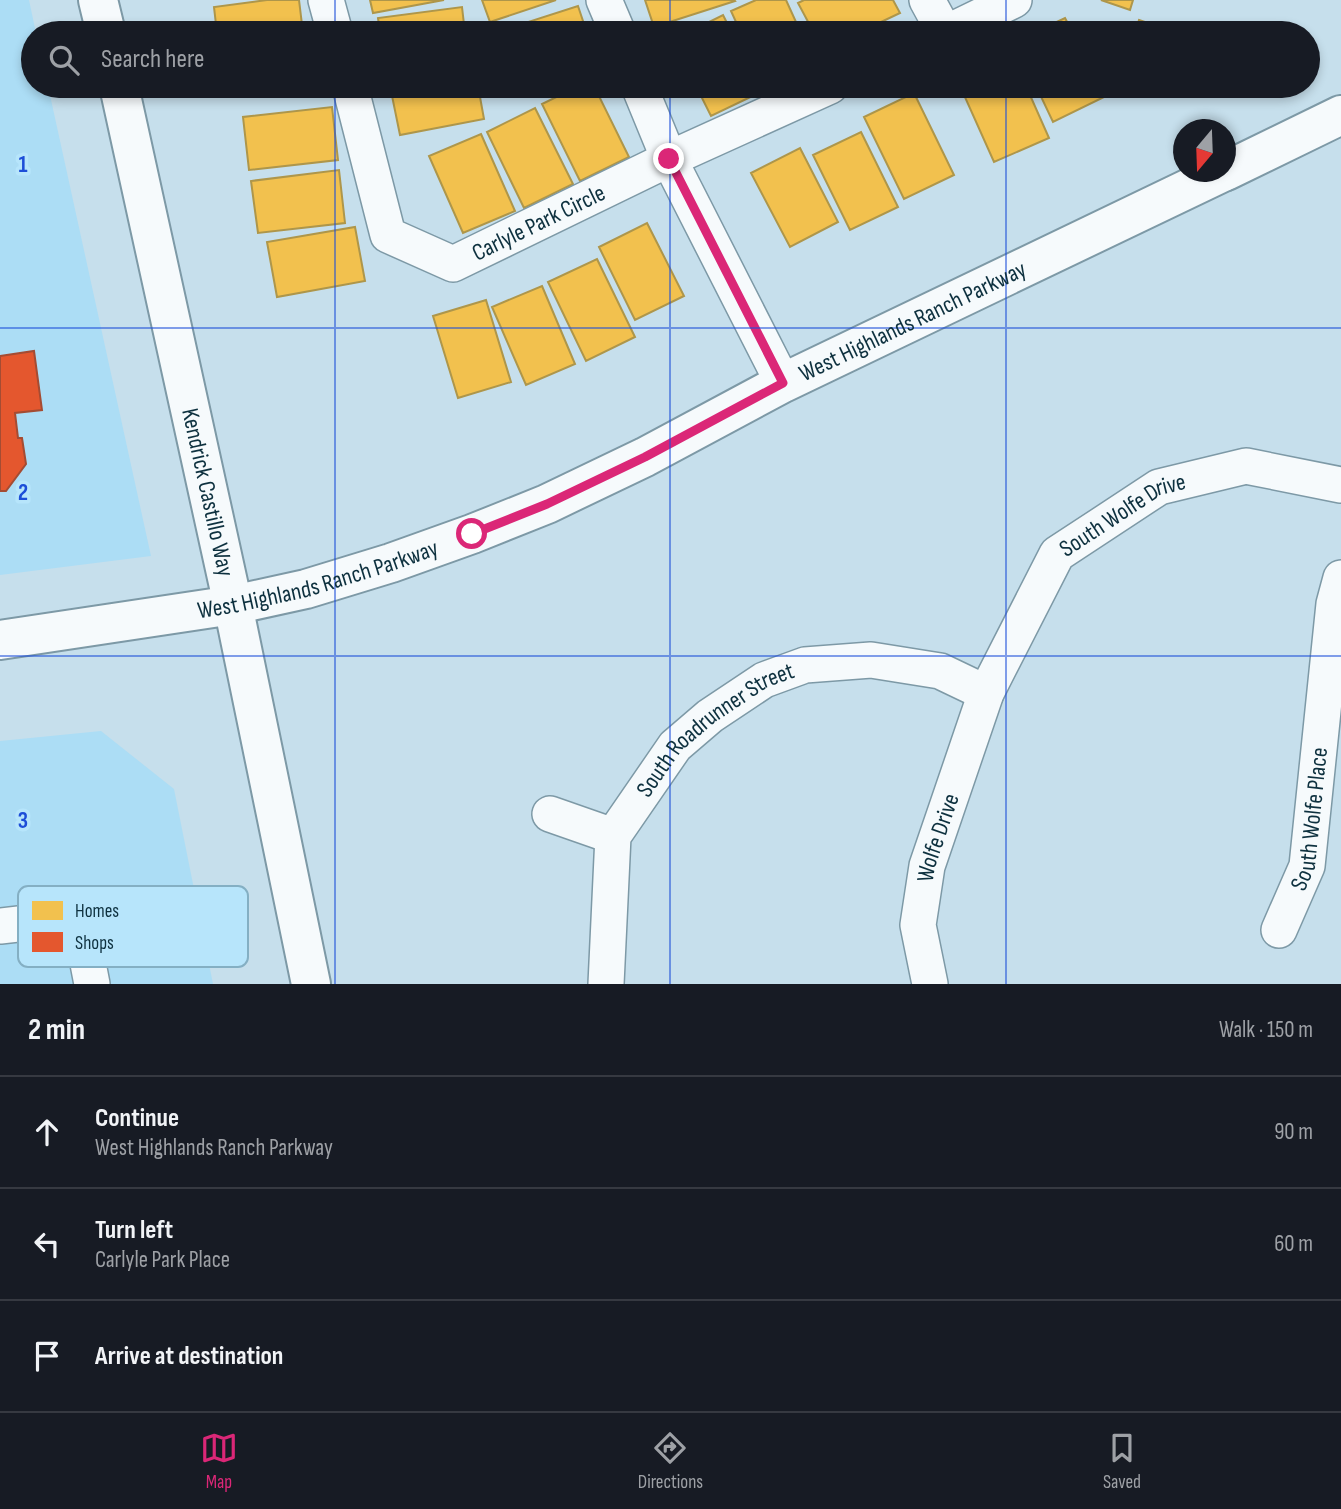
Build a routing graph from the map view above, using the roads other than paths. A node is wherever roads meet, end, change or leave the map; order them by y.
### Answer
1 (98, 0) edge
2 (326, 0) edge
3 (604, 0) edge
4 (927, 0) edge
5 (1014, 0) edge
6 (103, 21) edge
7 (332, 21) edge
8 (613, 21) edge
9 (939, 21) edge
10 (971, 21) edge
11 (121, 98) edge
12 (353, 98) edge
13 (644, 98) edge
14 (804, 98) edge
15 (1341, 115) edge
16 (669, 159) junction
17 (1236, 165) edge
18 (1201, 182) edge
19 (783, 383) junction
20 (1341, 485) edge
21 (1341, 578) edge
22 (233, 606) junction
23 (0, 640) edge
24 (986, 694) junction
25 (550, 814) dead end
26 (613, 836) junction
27 (18, 924) edge
28 (0, 926) edge
29 (1279, 930) dead end
30 (311, 984) edge
31 (606, 984) edge
32 (930, 984) edge

1 - 6 main road
2 - 7 street
3 - 8 street
4 - 9 street
5 - 10 street
11 - 22 main road, Kendrick Castillo Way
12 - 16 street, Carlyle Park Circle
13 - 16 street
14 - 16 street, Carlyle Park Circle
15 - 17 main road, West Highlands Ranch Parkway
16 - 19 street
18 - 19 main road, West Highlands Ranch Parkway
19 - 22 main road, West Highlands Ranch Parkway
20 - 24 street, South Wolfe Drive
21 - 29 street, South Wolfe Place
22 - 23 main road, West Highlands Ranch Parkway
22 - 30 main road, Kendrick Castillo Way
24 - 26 street, South Roadrunner Street
24 - 32 street, Wolfe Drive
25 - 26 street
26 - 31 street
27 - 28 street

